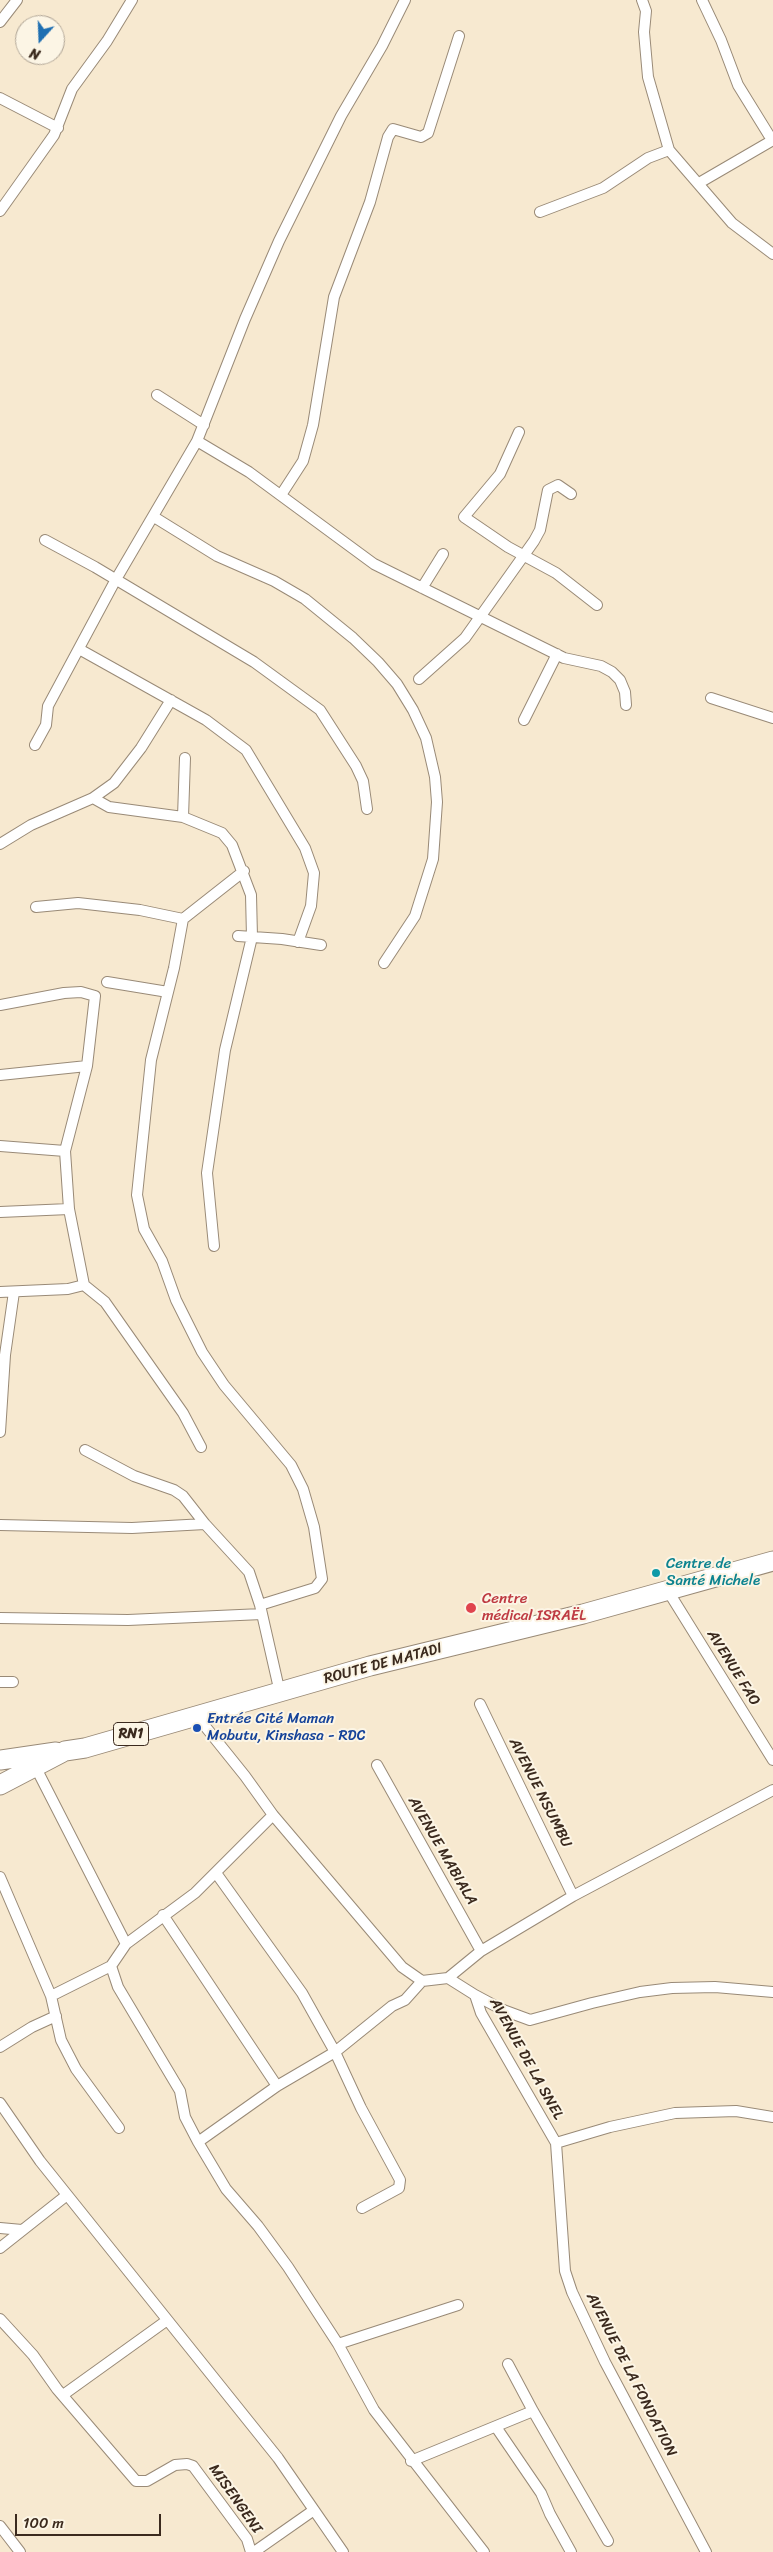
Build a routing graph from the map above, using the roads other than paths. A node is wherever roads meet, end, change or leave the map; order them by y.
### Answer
1 (17, 0) edge
2 (132, 0) edge
3 (405, 0) edge
4 (642, 0) edge
5 (702, 0) edge
6 (0, 22) edge
7 (459, 36) dead end
8 (0, 98) edge
9 (58, 128) junction
10 (772, 140) edge
11 (669, 150) junction
12 (699, 184) junction
13 (0, 211) edge
14 (540, 212) dead end
15 (773, 254) edge
16 (157, 395) dead end
17 (204, 425) junction
18 (519, 432) dead end
19 (198, 440) junction
20 (571, 494) dead end
21 (282, 495) junction
22 (154, 517) junction
23 (45, 540) dead end
24 (444, 554) dead end
25 (523, 555) junction
26 (115, 581) junction
27 (422, 588) junction
28 (597, 605) dead end
29 (481, 618) junction
30 (79, 649) junction
31 (557, 654) junction
32 (419, 679) dead end
33 (711, 698) dead end
34 (171, 700) junction
35 (626, 705) dead end
36 (773, 718) edge
37 (524, 720) dead end
38 (35, 745) dead end
39 (185, 758) dead end
40 (94, 798) junction
41 (367, 810) dead end
42 (183, 817) junction
43 (0, 844) edge
44 (244, 872) junction
45 (36, 907) dead end
46 (182, 919) junction
47 (238, 936) dead end
48 (252, 937) junction
49 (298, 942) junction
50 (321, 946) dead end
51 (384, 962) dead end
52 (107, 982) dead end
53 (168, 992) junction
54 (0, 1005) edge
55 (88, 1066) junction
56 (0, 1075) edge
57 (0, 1146) edge
58 (65, 1151) junction
59 (69, 1209) junction
60 (0, 1212) edge
61 (214, 1246) dead end
62 (84, 1285) junction
63 (0, 1292) edge
64 (14, 1292) junction
65 (3, 1355) edge
66 (0, 1427) edge
67 (0, 1432) edge
68 (201, 1447) dead end
69 (85, 1450) dead end
70 (205, 1524) junction
71 (0, 1525) edge
72 (773, 1561) edge
73 (668, 1591) junction
74 (261, 1609) junction
75 (0, 1618) edge
76 (0, 1682) edge
77 (13, 1682) dead end
78 (280, 1693) junction
79 (480, 1704) dead end
80 (196, 1715) junction
81 (65, 1751) junction
82 (0, 1760) edge
83 (773, 1760) edge
84 (377, 1765) dead end
85 (36, 1768) junction
86 (0, 1786) edge
87 (773, 1790) edge
88 (273, 1816) junction
89 (216, 1872) junction
90 (0, 1877) edge
91 (573, 1896) junction
92 (163, 1915) junction
93 (126, 1944) junction
94 (481, 1951) junction
95 (111, 1966) junction
96 (448, 1978) junction
97 (422, 1981) junction
98 (773, 1992) edge
99 (476, 1995) junction
100 (51, 1996) junction
101 (56, 2016) junction
102 (0, 2047) edge
103 (335, 2052) junction
104 (277, 2086) junction
105 (0, 2103) edge
106 (773, 2117) edge
107 (119, 2128) dead end
108 (198, 2142) junction
109 (556, 2143) junction
110 (67, 2195) junction
111 (362, 2208) dead end
112 (0, 2228) edge
113 (22, 2230) junction
114 (0, 2248) edge
115 (458, 2305) dead end
116 (0, 2319) edge
117 (166, 2320) junction
118 (338, 2344) junction
119 (508, 2364) dead end
120 (63, 2395) junction
121 (533, 2412) junction
122 (496, 2426) junction
123 (411, 2461) junction
124 (314, 2510) junction
125 (0, 2526) edge
126 (608, 2541) dead end
127 (20, 2552) edge
128 (252, 2552) edge
129 (343, 2552) edge
130 (484, 2552) edge
131 (571, 2552) edge
132 (706, 2552) edge

1 - 6 street
2 - 9 street
3 - 17 street
4 - 11 street
5 - 10 street
7 - 21 street
8 - 9 street
9 - 13 street
10 - 12 street
11 - 12 street
11 - 14 street
12 - 15 street
16 - 17 street
17 - 19 street
18 - 25 street
19 - 21 street
19 - 22 street
20 - 25 street
21 - 27 street
22 - 26 street
22 - 51 street
23 - 26 street
24 - 27 street
25 - 28 street
25 - 29 street
26 - 30 street
26 - 41 street
27 - 29 street
29 - 31 street
29 - 32 street
30 - 34 street
30 - 38 street
31 - 35 street
31 - 37 street
33 - 36 street
34 - 40 street
34 - 49 street
39 - 42 street
40 - 42 street
40 - 43 street
42 - 44 street
44 - 46 street
44 - 48 street
45 - 46 street
46 - 53 street
47 - 48 street
48 - 49 street
48 - 61 street
49 - 50 street
52 - 53 street
53 - 74 street
54 - 55 street
55 - 56 street
55 - 58 street
57 - 58 street
58 - 59 street
59 - 60 street
59 - 62 street
62 - 64 street
62 - 68 street
63 - 64 street
64 - 65 street
65 - 66 street
66 - 67 street
69 - 70 street
70 - 71 street
70 - 74 street
72 - 73 highway, ROUTE DE MATADI / RN1
73 - 78 highway, ROUTE DE MATADI / RN1
73 - 83 street, AVENUE FAO
74 - 75 street
74 - 78 street
76 - 77 street
78 - 80 highway, ROUTE DE MATADI / RN1
79 - 91 street, AVENUE NSUMBU
80 - 81 highway, ROUTE DE MATADI / RN1
80 - 88 street
81 - 82 highway, RN1
81 - 85 highway, ROUTE DE MATADI
84 - 94 street, AVENUE MABIALA
85 - 86 highway, ROUTE DE MATADI
85 - 93 street
87 - 91 street
88 - 89 street
88 - 97 street
89 - 92 street
89 - 103 street
90 - 100 street
91 - 94 street
92 - 93 street
92 - 104 street
93 - 95 street
94 - 96 street
95 - 100 street
95 - 108 street
96 - 97 street
96 - 99 street, AVENUE DE LA SNEL
97 - 103 street
98 - 99 street
99 - 109 street, AVENUE DE LA SNEL
100 - 101 street
101 - 102 street
101 - 107 street
103 - 104 street
103 - 111 street
104 - 108 street
105 - 110 street
106 - 109 street, AVENUE DE LA SNEL
108 - 118 street
109 - 132 street, AVENUE DE LA FONDATION
110 - 113 street
110 - 117 street
112 - 113 street
113 - 114 street
115 - 118 street
116 - 120 street
117 - 120 street
117 - 124 street
118 - 123 street
119 - 121 street
120 - 128 street, MISENGENI
121 - 122 street
121 - 126 street
122 - 123 street
122 - 131 street
123 - 130 street
124 - 128 street
124 - 129 street
125 - 127 street

